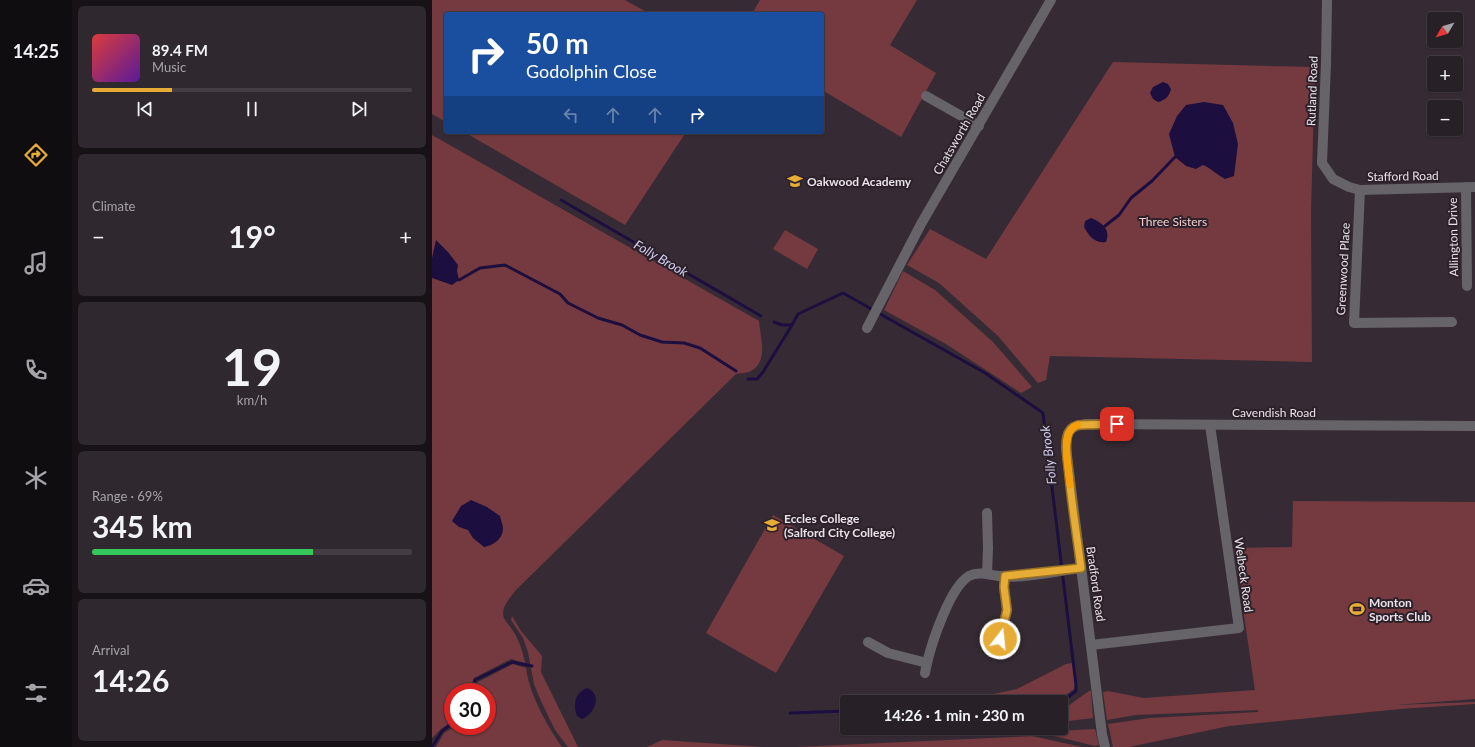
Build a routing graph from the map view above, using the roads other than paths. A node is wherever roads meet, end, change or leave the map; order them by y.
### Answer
1 (1051, 0) edge
2 (1326, 0) edge
3 (926, 96) dead end
4 (979, 126) junction
5 (1333, 179) joint
6 (1470, 187) edge
7 (1360, 190) junction
8 (1467, 286) dead end
9 (1452, 322) dead end
10 (869, 324) dead end
11 (1210, 425) junction
12 (1073, 426) joint
13 (1475, 426) edge
14 (987, 513) dead end
15 (1081, 568) junction
16 (987, 574) junction
17 (1005, 576) junction
18 (1000, 639) dead end
19 (868, 642) dead end
20 (1091, 645) junction
21 (882, 650) junction
22 (876, 659) dead end
23 (1105, 747) edge

1 - 4 street, Chatsworth Road
2 - 5 street, Rutland Road
3 - 4 street
4 - 10 street, Chatsworth Road
5 - 7 street, Stafford Road
6 - 7 street, Stafford Road
6 - 8 street, Allington Drive
7 - 9 street, Greenwood Place
11 - 12 street, Cavendish Road
11 - 13 street, Cavendish Road
11 - 20 street, Welbeck Road
12 - 15 street, Bradford Road
14 - 16 street
15 - 17 street
15 - 20 street, Bradford Road
16 - 17 street
16 - 21 street
17 - 18 street
19 - 21 street
20 - 23 street, Bradford Road
21 - 22 street

